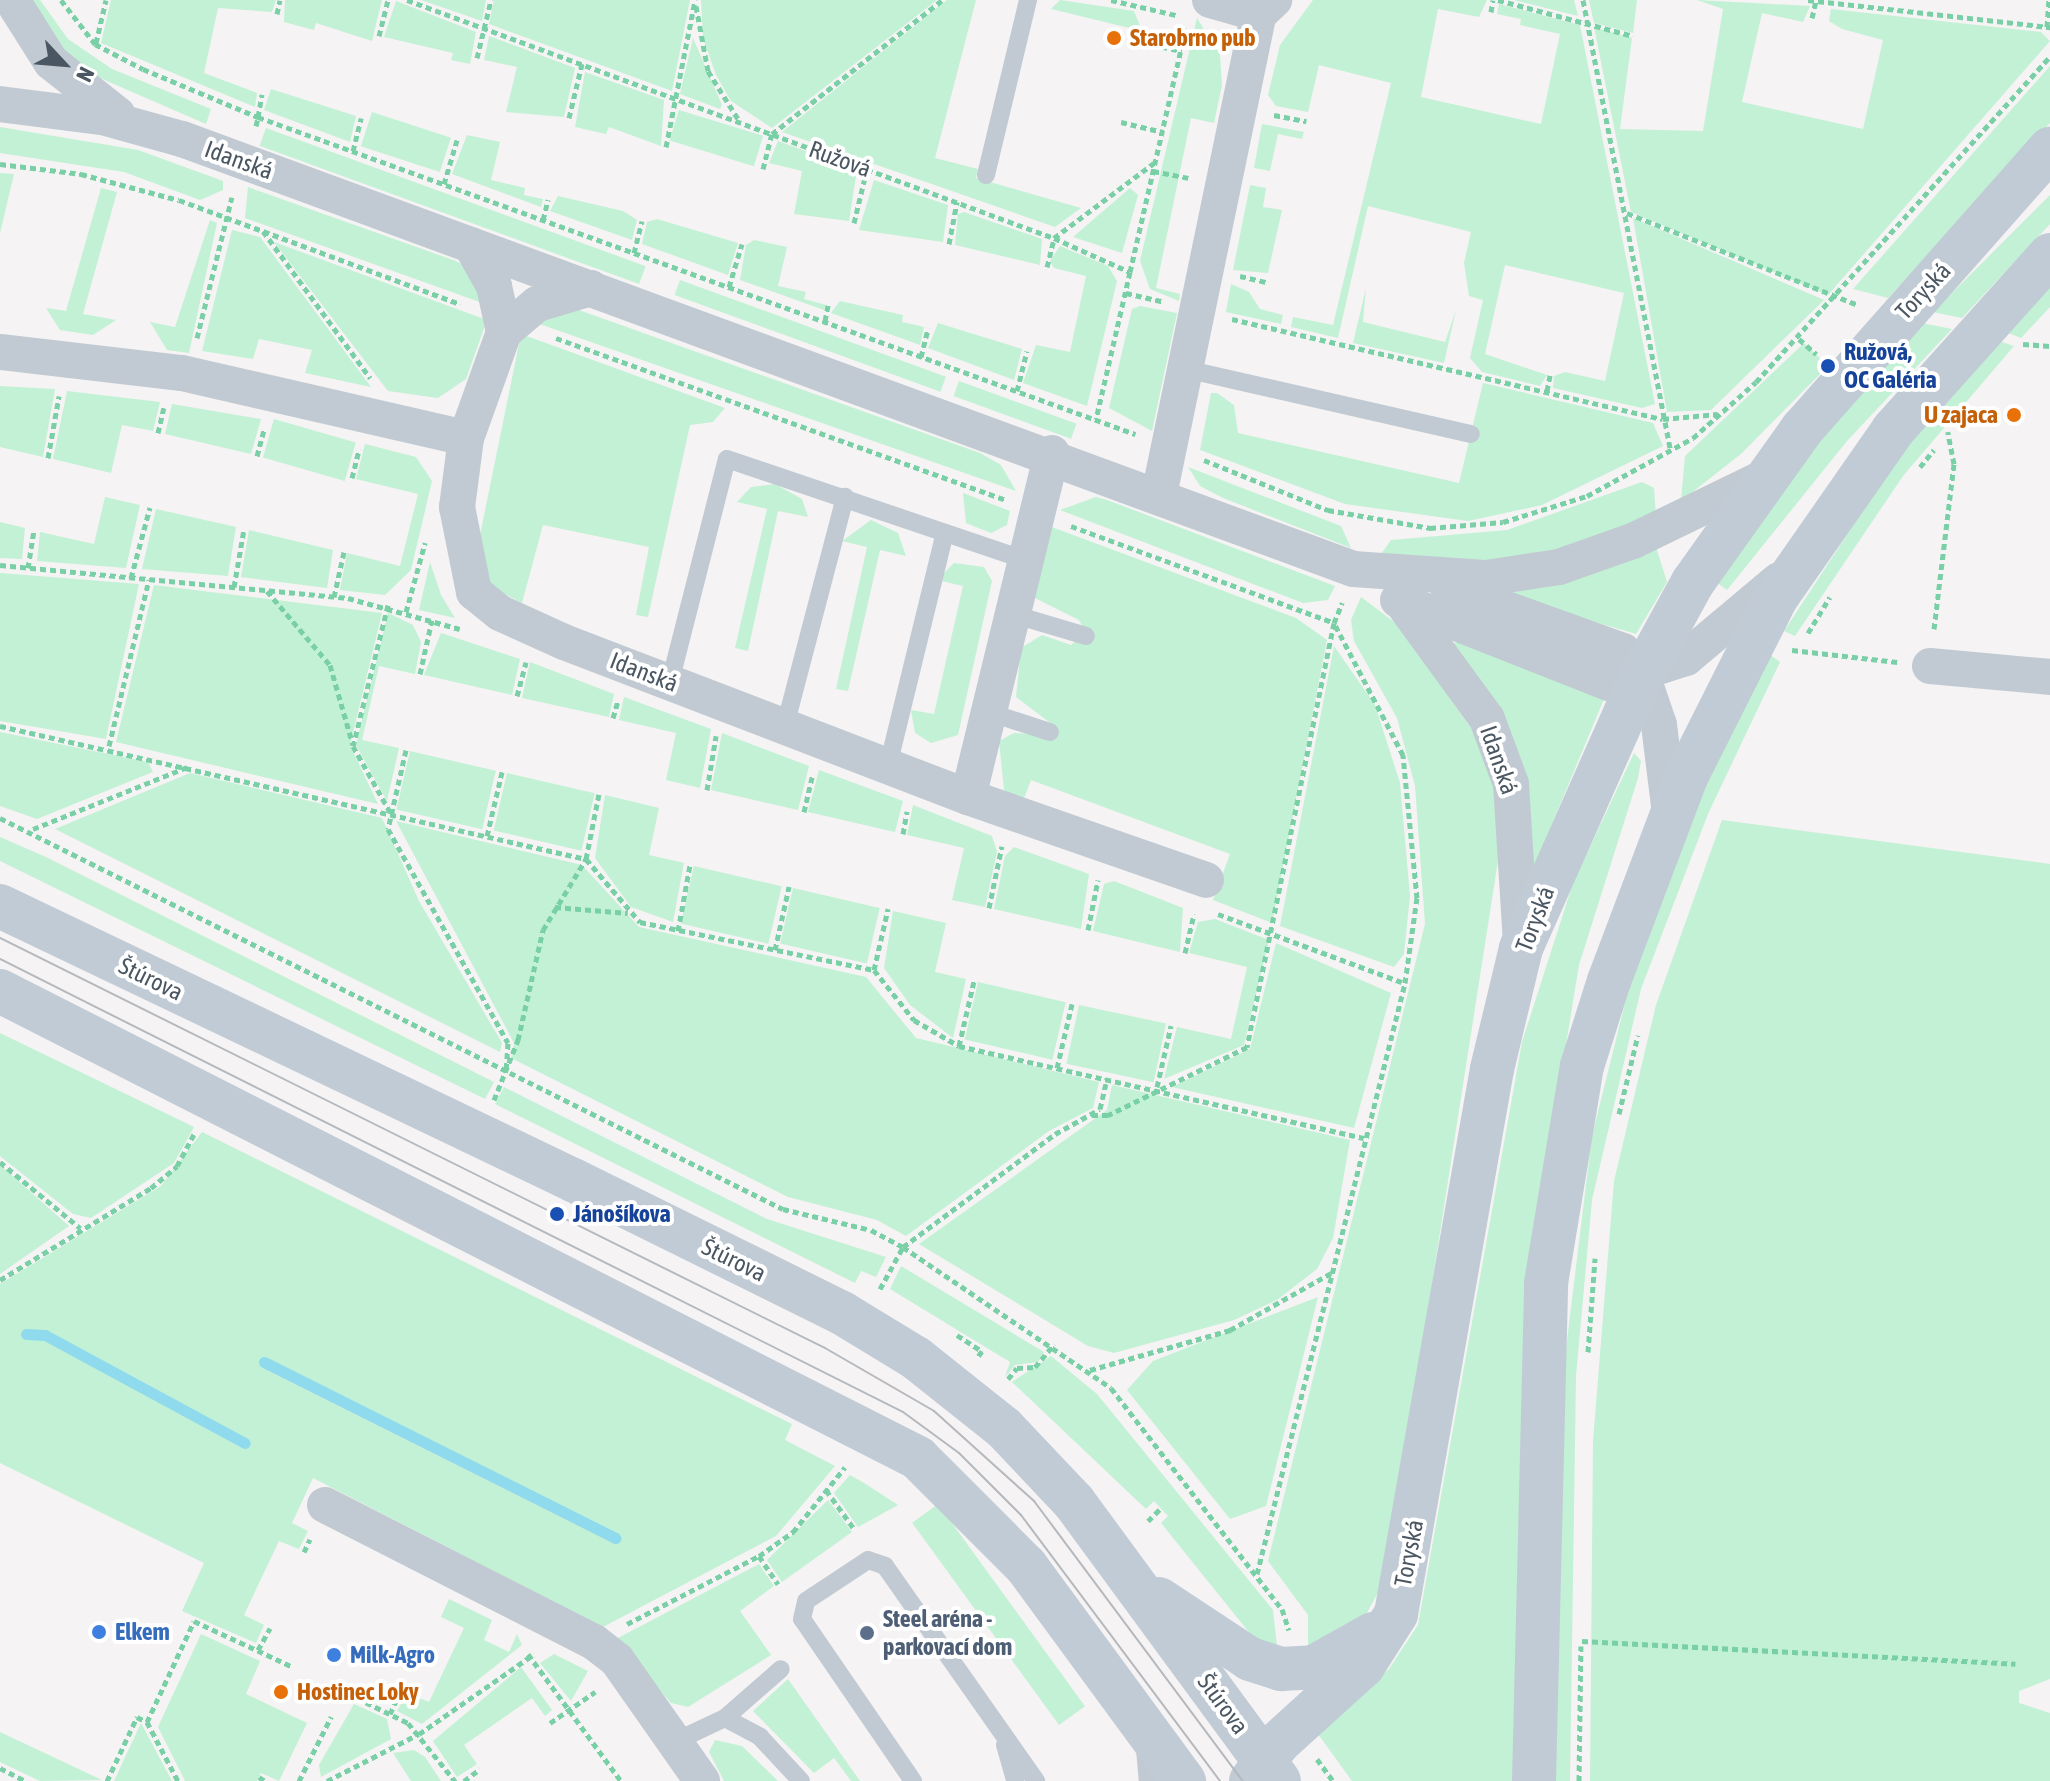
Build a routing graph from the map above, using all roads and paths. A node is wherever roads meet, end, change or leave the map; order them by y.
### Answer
1 (61, 0) edge
2 (106, 0) edge
3 (280, 0) edge
4 (388, 0) edge
5 (407, 0) edge
6 (491, 0) edge
7 (942, 0) edge
8 (1028, 0) edge
9 (1111, 0) edge
10 (1210, 0) edge
11 (1496, 0) edge
12 (1583, 0) edge
13 (1808, 0) edge
14 (2049, 0) edge
15 (695, 1) edge
16 (1816, 1) edge
17 (12, 2) edge
18 (1266, 7) edge
19 (1491, 12) dead end
20 (277, 14) dead end
21 (1812, 18) dead end
22 (1587, 23) junction
23 (2048, 27) edge
24 (485, 28) junction
25 (379, 36) dead end
26 (1633, 36) dead end
27 (1132, 40) dead end
28 (0, 43) edge
29 (95, 44) junction
30 (1182, 51) junction
31 (477, 58) dead end
32 (582, 64) junction
33 (262, 94) dead end
34 (676, 98) junction
35 (0, 104) edge
36 (1258, 112) dead end
37 (361, 118) dead end
38 (569, 118) dead end
39 (1306, 121) dead end
40 (740, 122) junction
41 (1121, 122) dead end
42 (133, 124) junction
43 (1163, 132) junction
44 (772, 134) junction
45 (457, 140) dead end
46 (666, 147) dead end
47 (2050, 149) edge
48 (353, 151) dead end
49 (244, 161) junction
50 (1156, 162) junction
51 (0, 164) edge
52 (763, 169) dead end
53 (867, 169) junction
54 (986, 175) dead end
55 (444, 184) dead end
56 (548, 200) dead end
57 (957, 202) junction
58 (1627, 213) junction
59 (225, 216) junction
60 (543, 220) dead end
61 (642, 221) dead end
62 (854, 223) dead end
63 (262, 230) junction
64 (1054, 238) junction
65 (742, 244) dead end
66 (949, 244) dead end
67 (471, 245) junction
68 (634, 253) dead end
69 (2050, 255) edge
70 (1047, 267) dead end
71 (1130, 272) junction
72 (1226, 273) dead end
73 (1266, 282) dead end
74 (729, 287) dead end
75 (591, 288) junction
76 (1126, 293) junction
77 (1833, 300) dead end
78 (828, 305) dead end
79 (1196, 310) junction
80 (825, 321) dead end
81 (506, 324) junction
82 (928, 328) dead end
83 (2034, 336) dead end
84 (1027, 351) dead end
85 (0, 352) edge
86 (2016, 356) dead end
87 (921, 357) dead end
88 (1185, 369) junction
89 (182, 373) junction
90 (1550, 375) dead end
91 (61, 383) dead end
92 (1017, 391) dead end
93 (1547, 391) junction
94 (368, 410) junction
95 (163, 411) dead end
96 (1718, 414) dead end
97 (1096, 419) dead end
98 (1663, 419) junction
99 (1958, 421) dead end
100 (264, 431) dead end
101 (1948, 432) junction
102 (158, 433) dead end
103 (1471, 434) dead end
104 (466, 438) junction
105 (1671, 452) dead end
106 (1052, 453) junction
107 (358, 454) dead end
108 (257, 456) dead end
109 (48, 458) dead end
110 (1767, 476) junction
111 (352, 478) dead end
112 (1910, 481) dead end
113 (1159, 495) junction
114 (845, 497) junction
115 (150, 507) dead end
116 (1037, 512) junction
117 (1371, 521) dead end
118 (244, 529) dead end
119 (34, 530) dead end
120 (427, 533) dead end
121 (945, 533) junction
122 (344, 552) dead end
123 (1025, 560) junction
124 (1798, 563) junction
125 (28, 568) dead end
126 (1353, 569) junction
127 (131, 578) dead end
128 (149, 580) dead end
129 (1838, 585) dead end
130 (234, 587) dead end
131 (1403, 588) junction
132 (267, 591) dead end
133 (334, 597) dead end
134 (388, 605) dead end
135 (406, 612) dead end
136 (1012, 614) junction
137 (432, 620) dead end
138 (1334, 623) junction
139 (1086, 636) dead end
140 (1795, 652) junction
141 (528, 653) dead end
142 (1791, 659) dead end
143 (1930, 666) junction
144 (420, 674) dead end
145 (1642, 675) junction
146 (2050, 677) edge
147 (670, 682) junction
148 (517, 696) dead end
149 (988, 712) junction
150 (718, 724) dead end
151 (0, 726) edge
152 (785, 726) junction
153 (1050, 732) dead end
154 (109, 746) junction
155 (353, 746) junction
156 (406, 750) dead end
157 (816, 760) dead end
158 (191, 766) junction
159 (888, 766) junction
160 (502, 772) dead end
161 (707, 790) dead end
162 (599, 794) dead end
163 (968, 797) junction
164 (804, 812) dead end
165 (390, 813) junction
166 (1670, 813) junction
167 (0, 818) edge
168 (33, 829) junction
169 (1005, 832) dead end
170 (487, 836) junction
171 (586, 859) junction
172 (690, 865) dead end
173 (1101, 870) dead end
174 (1206, 880) dead end
175 (789, 887) dead end
176 (0, 906) edge
177 (555, 907) junction
178 (989, 908) dead end
179 (888, 909) dead end
180 (628, 913) junction
181 (1088, 930) dead end
182 (678, 931) junction
183 (1521, 948) junction
184 (775, 950) junction
185 (874, 970) junction
186 (974, 981) dead end
187 (0, 991) edge
188 (1072, 1004) dead end
189 (1641, 1024) dead end
190 (1171, 1026) dead end
191 (959, 1046) junction
192 (1057, 1068) junction
193 (506, 1070) junction
194 (1107, 1078) junction
195 (1157, 1088) junction
196 (493, 1103) dead end
197 (1088, 1115) junction
198 (1617, 1120) dead end
199 (200, 1123) dead end
200 (1364, 1138) junction
201 (0, 1162) edge
202 (80, 1228) junction
203 (1596, 1245) dead end
204 (903, 1247) junction
205 (1332, 1272) junction
206 (0, 1280) edge
207 (884, 1281) dead end
208 (1054, 1344) junction
209 (1588, 1364) dead end
210 (1089, 1370) junction
211 (1008, 1379) dead end
212 (848, 1463) dead end
213 (826, 1490) junction
214 (325, 1505) dead end
215 (1161, 1508) dead end
216 (1148, 1521) dead end
217 (855, 1530) dead end
218 (759, 1556) junction
219 (1257, 1575) junction
220 (1134, 1581) junction
221 (778, 1584) dead end
222 (1396, 1614) junction
223 (1582, 1626) dead end
224 (270, 1628) dead end
225 (1289, 1638) dead end
226 (1582, 1641) junction
227 (594, 1642) junction
228 (258, 1650) junction
229 (527, 1655) junction
230 (2015, 1664) dead end
231 (293, 1667) dead end
232 (781, 1669) dead end
233 (1102, 1669) junction
234 (401, 1690) dead end
235 (357, 1698) dead end
236 (571, 1709) junction
237 (390, 1714) junction
238 (331, 1717) dead end
239 (725, 1718) junction
240 (147, 1722) junction
241 (550, 1723) dead end
242 (1001, 1731) junction
243 (419, 1734) junction
244 (674, 1742) junction
245 (0, 1769) edge
246 (480, 1769) dead end
247 (1265, 1774) edge
248 (26, 1781) edge
249 (107, 1781) edge
250 (178, 1781) edge
251 (299, 1781) edge
252 (327, 1781) edge
253 (455, 1781) edge
254 (464, 1781) edge
255 (621, 1781) edge
256 (702, 1781) edge
257 (801, 1781) edge
258 (913, 1781) edge
259 (1015, 1781) edge
260 (1036, 1781) edge
261 (1148, 1781) edge
262 (1184, 1781) edge
263 (1534, 1781) edge
264 (1579, 1781) edge

1 - 29 path
2 - 29 path
3 - 20 path
4 - 25 path
5 - 24 path, Ružová
6 - 24 path
7 - 44 path
8 - 54 lane
9 - 30 path
10 - 18 street
11 - 19 path
11 - 22 path
12 - 22 path
13 - 16 path
14 - 23 path
15 - 34 path
15 - 40 path
16 - 21 path
16 - 23 path
17 - 28 street
17 - 42 street
18 - 79 street
22 - 26 path
22 - 58 path
24 - 31 path
24 - 32 path, Ružová
27 - 30 path
29 - 33 path
30 - 43 path
32 - 34 path, Ružová
32 - 38 path
34 - 40 path, Ružová
34 - 46 path
35 - 42 street, Idanská
36 - 39 path
37 - 48 path
40 - 44 path, Ružová
41 - 43 path
42 - 49 street, Idanská
43 - 50 path
44 - 52 path
44 - 53 path, Ružová
45 - 55 path
47 - 110 street, Toryská
49 - 59 path
49 - 67 street, Idanská
50 - 64 path
50 - 71 path
51 - 59 path
53 - 57 path, Ružová
53 - 62 path
56 - 60 path
57 - 64 path, Ružová
57 - 66 path
58 - 77 path
58 - 98 path
59 - 63 path
59 - 89 path
61 - 68 path
63 - 81 path
63 - 94 path
64 - 70 path
64 - 71 path, Ružová
65 - 74 path
67 - 75 street, Idanská
67 - 81 street
69 - 124 street
71 - 76 path
72 - 73 path
75 - 81 street
75 - 106 street, Idanská
76 - 79 path
76 - 97 path
78 - 80 path
79 - 88 street
79 - 93 path
81 - 104 street, Idanská
81 - 116 path
82 - 87 path
83 - 86 path
84 - 92 path
85 - 89 street
88 - 103 lane
88 - 113 street
89 - 94 street
90 - 93 path
91 - 109 path
93 - 98 path
94 - 104 street
95 - 102 path
96 - 98 path
98 - 105 path
99 - 101 path
100 - 108 path
101 - 112 path
101 - 143 path
104 - 147 street, Idanská
106 - 113 street, Idanská
106 - 116 street
107 - 111 path
110 - 131 street
110 - 145 street, Toryská
113 - 126 street, Idanská
114 - 121 lane
114 - 147 lane
114 - 152 lane
115 - 127 path
116 - 123 street
116 - 138 path
117 - 126 path
118 - 130 path
119 - 125 path
120 - 135 path
121 - 123 lane
121 - 159 lane
122 - 133 path
123 - 136 street
124 - 145 street, Idanská
124 - 166 street
126 - 131 street, Idanská
126 - 138 path
128 - 154 path
129 - 140 path
131 - 145 street, Idanská
131 - 183 street, Idanská
132 - 155 path
134 - 155 path
136 - 139 lane
136 - 149 street
137 - 144 path
138 - 195 path
138 - 200 path
140 - 142 path
140 - 143 path
141 - 148 path
143 - 146 street
145 - 166 street
145 - 183 street, Toryská
147 - 152 street, Idanská
149 - 153 lane
149 - 163 street
150 - 161 path
151 - 154 path
152 - 159 street, Idanská
154 - 158 path
155 - 165 path
156 - 165 path
157 - 164 path
158 - 165 path
158 - 168 path
159 - 163 street, Idanská
160 - 170 path
162 - 171 path
163 - 174 street, Idanská
165 - 170 path
165 - 193 path
166 - 263 street
167 - 168 path
168 - 193 path
169 - 178 path
170 - 171 path
171 - 177 path
171 - 180 path
172 - 182 path
173 - 181 path
175 - 184 path
176 - 220 street, Štúrova
177 - 180 path
177 - 193 path
179 - 185 path
180 - 182 path
182 - 184 path
183 - 222 street, Toryská
184 - 185 path
185 - 191 path
186 - 191 path
187 - 233 street
188 - 192 path
189 - 198 path
190 - 195 path
191 - 192 path
192 - 194 path
193 - 196 path
193 - 204 path
194 - 195 path
194 - 197 path
195 - 197 path
195 - 200 path
197 - 204 path
199 - 202 path
200 - 205 path
201 - 202 path
202 - 206 path
203 - 209 path
204 - 207 path
204 - 208 path
205 - 210 path
205 - 219 path
208 - 210 path
208 - 211 path
210 - 219 path
212 - 213 path
213 - 217 path
213 - 218 path
214 - 227 street
215 - 216 path
218 - 221 path
218 - 227 path
219 - 225 path
220 - 222 street
220 - 247 street, Štúrova
222 - 247 street, Toryská
223 - 226 path
224 - 228 path
226 - 230 path
226 - 264 path
227 - 229 path
227 - 244 street
228 - 231 path
228 - 240 path
229 - 236 path
229 - 243 path
232 - 239 lane
233 - 261 lane
233 - 262 street
234 - 237 path
235 - 237 path
236 - 241 path
236 - 255 path
237 - 243 path
238 - 251 path
239 - 244 lane
239 - 257 lane
240 - 249 path
240 - 250 path
242 - 258 lane
242 - 259 lane
242 - 260 lane
243 - 252 path
243 - 253 path
244 - 256 street
245 - 248 path
246 - 254 path

